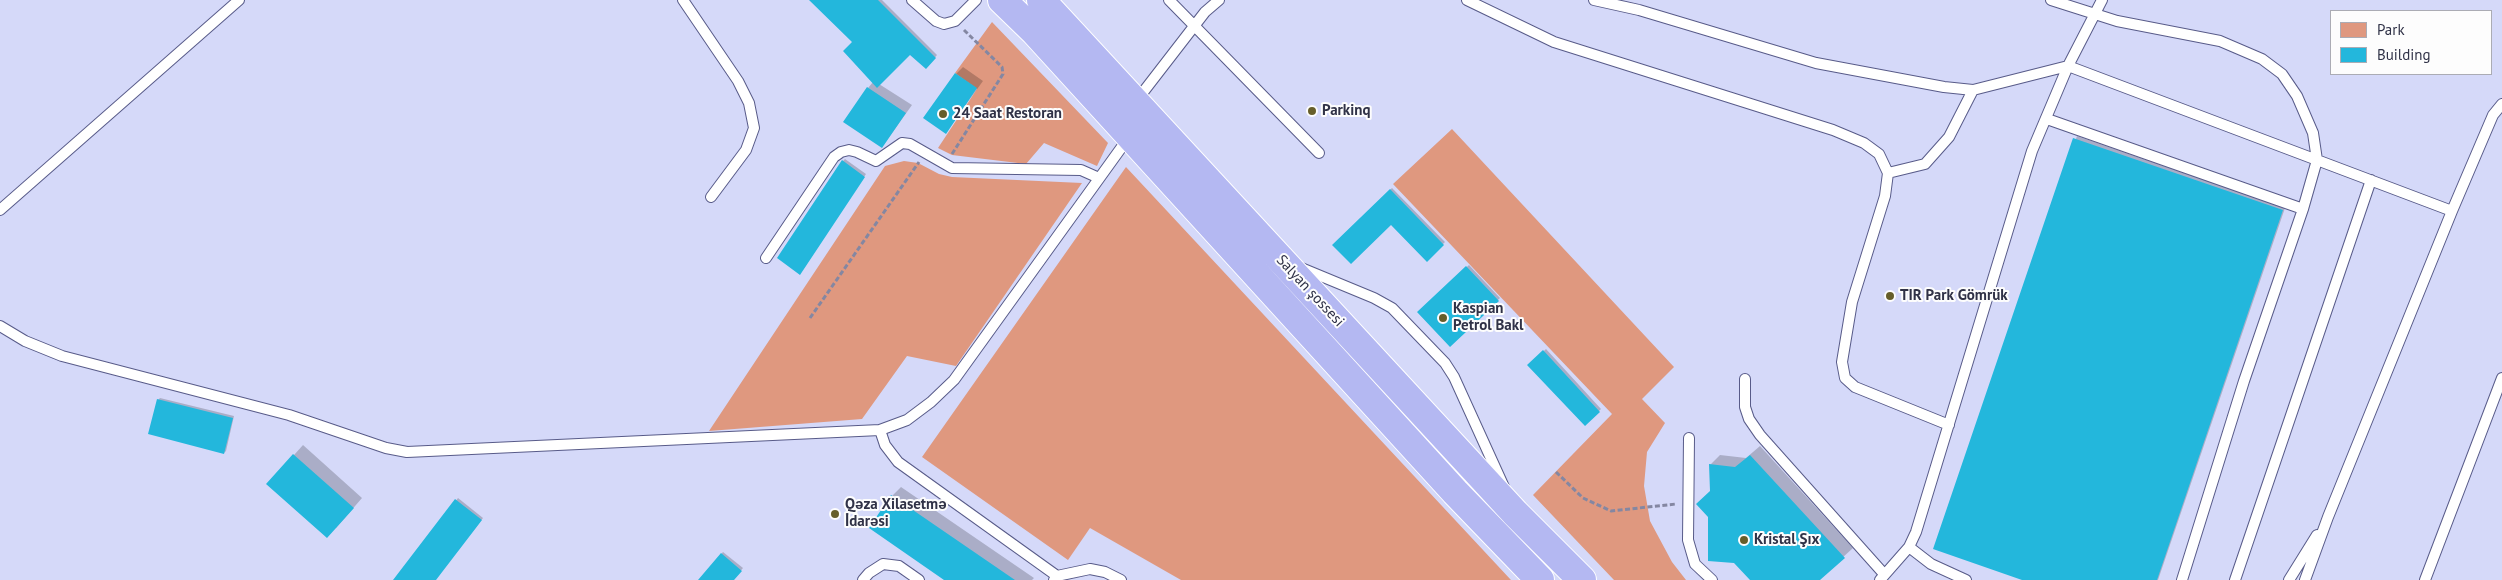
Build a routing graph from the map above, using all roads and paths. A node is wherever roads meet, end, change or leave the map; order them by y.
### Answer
1 (239, 0) edge
2 (682, 0) edge
3 (912, 0) edge
4 (976, 0) edge
5 (1002, 0) edge
6 (1041, 0) edge
7 (1169, 0) edge
8 (1212, 0) edge
9 (1219, 0) edge
10 (1468, 0) edge
11 (1594, 0) edge
12 (2051, 0) edge
13 (2102, 0) edge
14 (1205, 12) junction
15 (2094, 15) junction
16 (955, 21) junction
17 (1194, 26) junction
18 (2068, 66) junction
19 (1973, 90) junction
20 (1136, 101) junction
21 (2502, 104) edge
22 (2047, 119) junction
23 (1130, 136) junction
24 (1319, 153) dead end
25 (926, 154) junction
26 (2318, 160) junction
27 (945, 165) junction
28 (1888, 174) junction
29 (1099, 178) junction
30 (2371, 180) junction
31 (711, 197) dead end
32 (2303, 209) junction
33 (0, 210) edge
34 (2452, 210) junction
35 (766, 258) dead end
36 (1282, 260) junction
37 (810, 318) dead end
38 (0, 326) edge
39 (2502, 378) edge
40 (1745, 379) dead end
41 (1949, 425) junction
42 (880, 430) junction
43 (1689, 438) dead end
44 (1556, 472) dead end
45 (1688, 502) junction
46 (1515, 512) junction
47 (2328, 517) junction
48 (1909, 547) junction
49 (1882, 577) edge
50 (1055, 578) edge
51 (863, 580) edge
52 (919, 580) edge
53 (1121, 580) edge
54 (1540, 580) edge
55 (1582, 580) edge
56 (1712, 580) edge
57 (1966, 580) edge
58 (2182, 580) edge
59 (2235, 580) edge
60 (2289, 580) edge
61 (2305, 580) edge
62 (2425, 580) edge

1 - 33 lane
2 - 31 lane
3 - 16 lane
4 - 16 lane
5 - 23 highway, Salyan şossesi
6 - 20 highway, Salyan şossesi
7 - 17 lane
8 - 14 lane
9 - 14 lane
10 - 28 lane
11 - 19 lane
12 - 15 lane
13 - 15 lane
14 - 17 lane
15 - 18 lane
15 - 26 lane
16 - 27 path
17 - 20 lane
17 - 24 lane
18 - 19 lane
18 - 22 lane
18 - 26 lane
19 - 28 lane
20 - 36 highway, Salyan şossesi
21 - 34 lane
22 - 32 lane
22 - 41 lane
23 - 29 lane
23 - 54 highway, Salyan şossesi
25 - 27 lane
25 - 35 lane
25 - 37 path
26 - 30 lane
26 - 32 lane
27 - 29 lane
28 - 41 lane
29 - 42 lane
30 - 34 lane
30 - 59 lane
32 - 58 lane
34 - 47 lane
36 - 46 highway, Salyan şossesi
36 - 46 lane
38 - 42 lane
39 - 62 lane
40 - 49 lane
41 - 48 lane
42 - 50 lane
43 - 45 lane
44 - 45 path
45 - 56 lane
46 - 55 highway, Salyan şossesi
47 - 60 lane
47 - 61 lane
48 - 49 lane
48 - 57 lane
50 - 53 lane
51 - 52 lane

